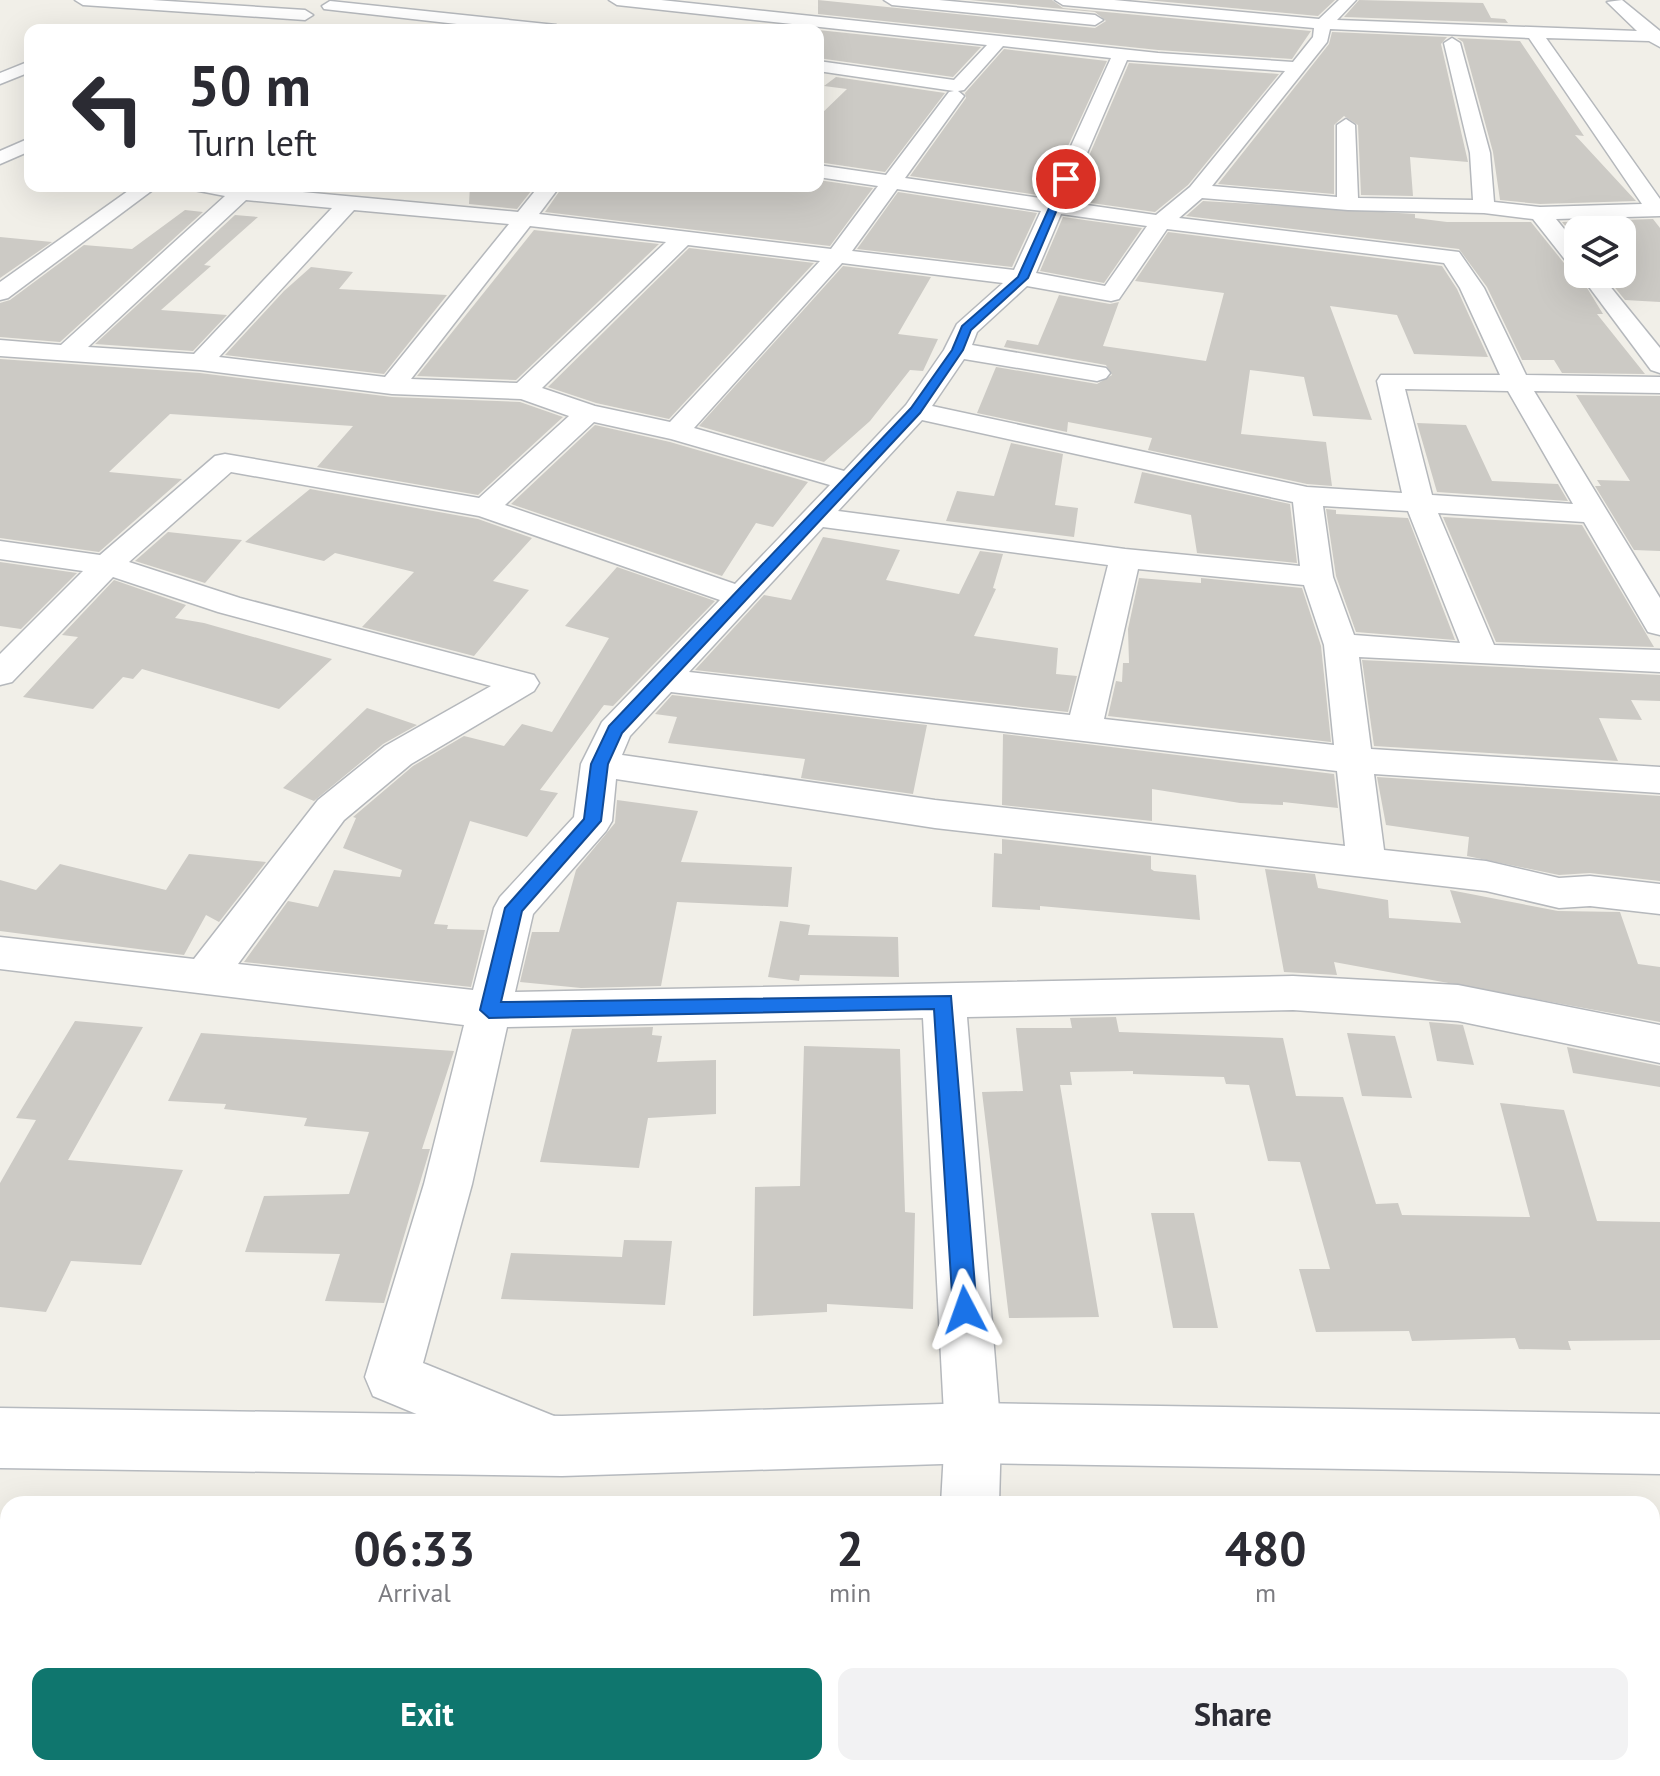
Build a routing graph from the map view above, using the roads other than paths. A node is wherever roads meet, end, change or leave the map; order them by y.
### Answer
1 (83, 0) edge
2 (617, 0) edge
3 (760, 0) edge
4 (892, 0) edge
5 (1063, 0) edge
6 (1613, 1) edge
7 (163, 2) edge
8 (336, 3) edge
9 (1645, 4) dead end
10 (476, 6) dead end
11 (735, 13) junction
12 (454, 17) junction
13 (1161, 17) edge
14 (1331, 21) edge
15 (307, 22) edge
16 (121, 23) dead end
17 (427, 24) edge
18 (509, 24) edge
19 (1447, 28) junction
20 (1534, 33) junction
21 (1658, 38) edge
22 (999, 41) junction
23 (1130, 53) junction
24 (824, 67) edge
25 (1297, 67) junction
26 (24, 69) edge
27 (0, 79) edge
28 (955, 96) dead end
29 (1346, 125) dead end
30 (24, 147) edge
31 (0, 158) edge
32 (0, 165) edge
33 (24, 167) edge
34 (824, 172) edge
35 (895, 180) junction
36 (1197, 191) junction
37 (140, 192) edge
38 (235, 192) edge
39 (545, 192) edge
40 (241, 193) junction
41 (349, 202) junction
42 (1348, 204) junction
43 (1055, 205) junction
44 (1484, 207) junction
45 (1659, 210) edge
46 (1540, 213) junction
47 (524, 219) junction
48 (1161, 222) junction
49 (684, 237) junction
50 (1564, 243) edge
51 (838, 255) junction
52 (1022, 278) junction
53 (1599, 288) edge
54 (0, 293) edge
55 (0, 348) edge
56 (70, 350) junction
57 (957, 350) junction
58 (200, 362) junction
59 (1660, 365) edge
60 (1097, 373) dead end
61 (1516, 382) junction
62 (1660, 385) edge
63 (392, 386) junction
64 (524, 391) junction
65 (916, 411) junction
66 (588, 413) junction
67 (676, 432) junction
68 (849, 481) junction
69 (1307, 496) junction
70 (1419, 503) junction
71 (485, 508) junction
72 (1597, 514) junction
73 (815, 517) junction
74 (0, 550) edge
75 (1125, 558) junction
76 (107, 565) junction
77 (1317, 577) junction
78 (740, 596) junction
79 (1660, 625) edge
80 (1341, 645) junction
81 (1482, 655) junction
82 (1660, 661) edge
83 (0, 674) edge
84 (662, 680) junction
85 (1084, 729) junction
86 (1354, 760) junction
87 (599, 764) junction
88 (1660, 780) edge
89 (1366, 863) junction
90 (1660, 899) edge
91 (0, 953) edge
92 (204, 977) junction
93 (944, 1001) junction
94 (489, 1010) junction
95 (1660, 1044) edge
96 (973, 1433) junction
97 (0, 1438) edge
98 (1660, 1444) edge
99 (562, 1446) junction
100 (970, 1496) edge

1 - 7 street
2 - 11 street
3 - 11 street
4 - 13 street
5 - 13 street
6 - 9 street
6 - 21 street
7 - 15 street
7 - 16 street
8 - 12 street
8 - 15 street
10 - 12 street
11 - 22 street
12 - 17 street
12 - 18 street
13 - 14 street
13 - 23 street
14 - 19 street
14 - 25 street
19 - 20 street
19 - 44 street
20 - 21 street
20 - 45 street
22 - 23 street
22 - 24 street
23 - 25 street
23 - 43 street
25 - 36 street
26 - 27 street
28 - 35 street
29 - 42 street
30 - 31 street
32 - 33 street
34 - 35 street
35 - 43 street
35 - 51 street
36 - 42 street
36 - 48 street
37 - 54 street
38 - 40 street
39 - 47 street
40 - 41 street
40 - 56 street
41 - 47 street
41 - 58 street
42 - 44 street
43 - 48 street
43 - 52 street
44 - 46 street
45 - 46 street
46 - 50 street
47 - 49 street
47 - 63 street
48 - 52 street
48 - 61 street
49 - 51 street
49 - 64 street
51 - 52 street
51 - 67 street
52 - 57 street
53 - 59 street
55 - 56 street
56 - 58 street
57 - 60 street
57 - 65 street
58 - 63 street
61 - 62 street
61 - 70 street
61 - 72 street
63 - 64 street
64 - 66 street
65 - 68 street
65 - 69 street
66 - 67 street
66 - 71 street
67 - 68 street
68 - 73 street
69 - 70 street
69 - 77 street
70 - 72 street
70 - 81 street
71 - 76 street
71 - 78 street
72 - 79 street
73 - 75 street
73 - 78 street
74 - 76 street
75 - 77 street
75 - 85 street
76 - 83 street
76 - 92 street
77 - 80 street
78 - 84 street
80 - 81 street
80 - 86 street
81 - 82 street
84 - 85 street
84 - 87 street
85 - 86 street
86 - 88 street
86 - 89 street
87 - 89 street
87 - 94 street
89 - 90 street
91 - 92 street
92 - 94 street
93 - 94 street
93 - 95 street
93 - 96 street
94 - 99 street
96 - 98 main road
96 - 99 main road
96 - 100 street
97 - 99 main road

